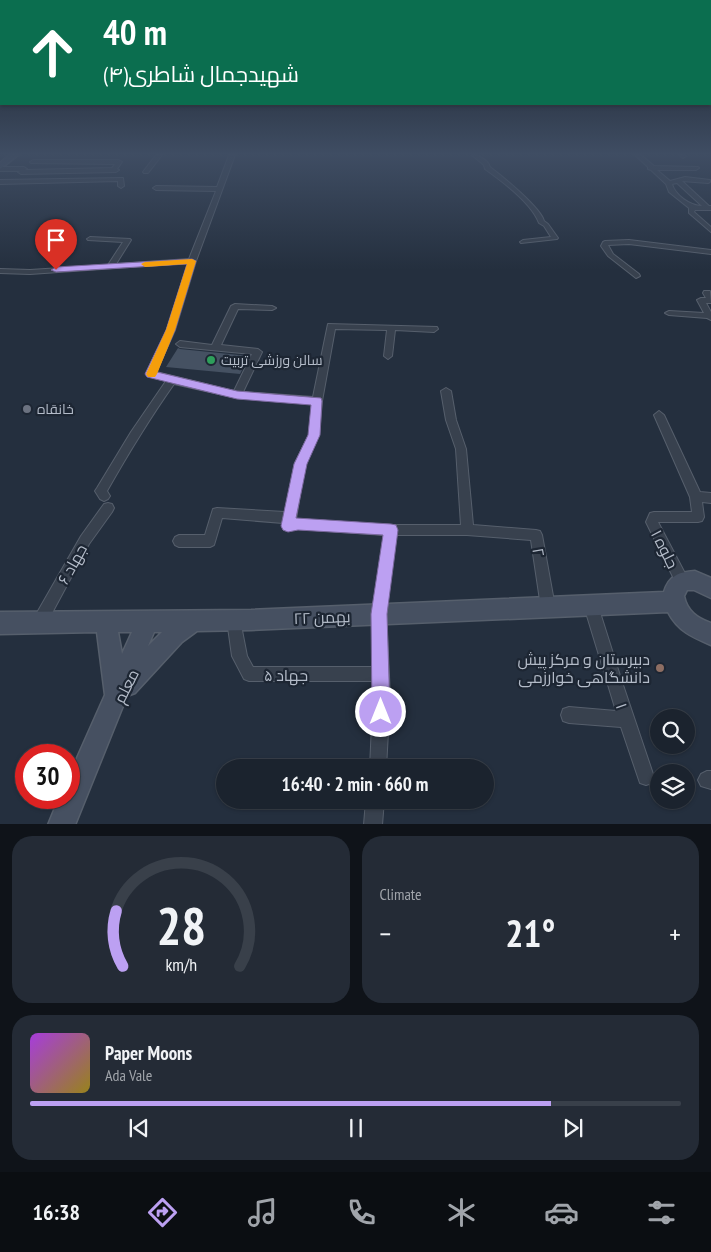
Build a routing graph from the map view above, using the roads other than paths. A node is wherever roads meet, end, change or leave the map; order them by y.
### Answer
1 (217, 193) edge
2 (518, 193) edge
3 (675, 193) edge
4 (692, 193) edge
5 (692, 208) junction
6 (709, 208) edge
7 (711, 230) edge
8 (90, 239) dead end
9 (523, 242) dead end
10 (711, 252) edge
11 (192, 261) junction
12 (111, 266) junction
13 (0, 271) edge
14 (636, 276) dead end
15 (707, 293) dead end
16 (272, 308) dead end
17 (670, 314) dead end
18 (710, 317) edge
19 (391, 328) junction
20 (434, 329) dead end
21 (180, 344) dead end
22 (215, 348) junction
23 (388, 356) dead end
24 (172, 380) junction
25 (446, 391) dead end
26 (237, 395) junction
27 (317, 401) junction
28 (659, 415) dead end
29 (696, 497) junction
30 (711, 498) edge
31 (290, 518) junction
32 (391, 530) junction
33 (467, 530) junction
34 (179, 541) dead end
35 (682, 581) junction
36 (710, 587) edge
37 (673, 602) junction
38 (591, 606) junction
39 (548, 607) junction
40 (379, 614) junction
41 (234, 620) junction
42 (194, 621) junction
43 (104, 622) junction
44 (153, 622) junction
45 (0, 623) edge
46 (39, 623) junction
47 (689, 624) junction
48 (711, 634) edge
49 (711, 646) edge
50 (380, 674) junction
51 (121, 690) junction
52 (569, 715) dead end
53 (627, 720) junction
54 (378, 759) edge
55 (646, 777) dead end
56 (375, 809) edge
57 (61, 824) edge
58 (374, 824) edge

1 - 11 street
2 - 9 street
3 - 5 street
4 - 6 street
5 - 6 street
5 - 7 street
8 - 12 street
10 - 14 street
11 - 12 street
11 - 24 street
12 - 13 street
15 - 18 street
16 - 22 street
17 - 18 street
19 - 20 street
19 - 23 street
19 - 27 street
21 - 22 street
22 - 26 street
24 - 26 street
24 - 46 street, جهاد ۶
25 - 33 street
26 - 27 street
27 - 31 street
28 - 29 street
29 - 30 street
29 - 35 street, جلوه ۱
31 - 32 street
31 - 34 street
32 - 33 street
32 - 40 street
33 - 39 street, ۲
35 - 36 main road
35 - 37 main road
37 - 38 main road, ۲۲ بهمن
37 - 47 main road
38 - 39 main road, ۲۲ بهمن
38 - 53 street, ۱
39 - 40 main road, ۲۲ بهمن
40 - 41 main road, ۲۲ بهمن
40 - 50 street
41 - 42 main road, ۲۲ بهمن
41 - 50 street, جهاد ۵
42 - 44 main road, ۲۲ بهمن
42 - 51 main road
43 - 44 main road, ۲۲ بهمن
43 - 46 main road, ۲۲ بهمن
43 - 51 main road
44 - 51 main road, معلم
45 - 46 main road, ۲۲ بهمن
47 - 48 main road
47 - 49 main road
50 - 54 street
51 - 57 main road, معلم
52 - 53 street
53 - 55 street, ۱
56 - 58 street

